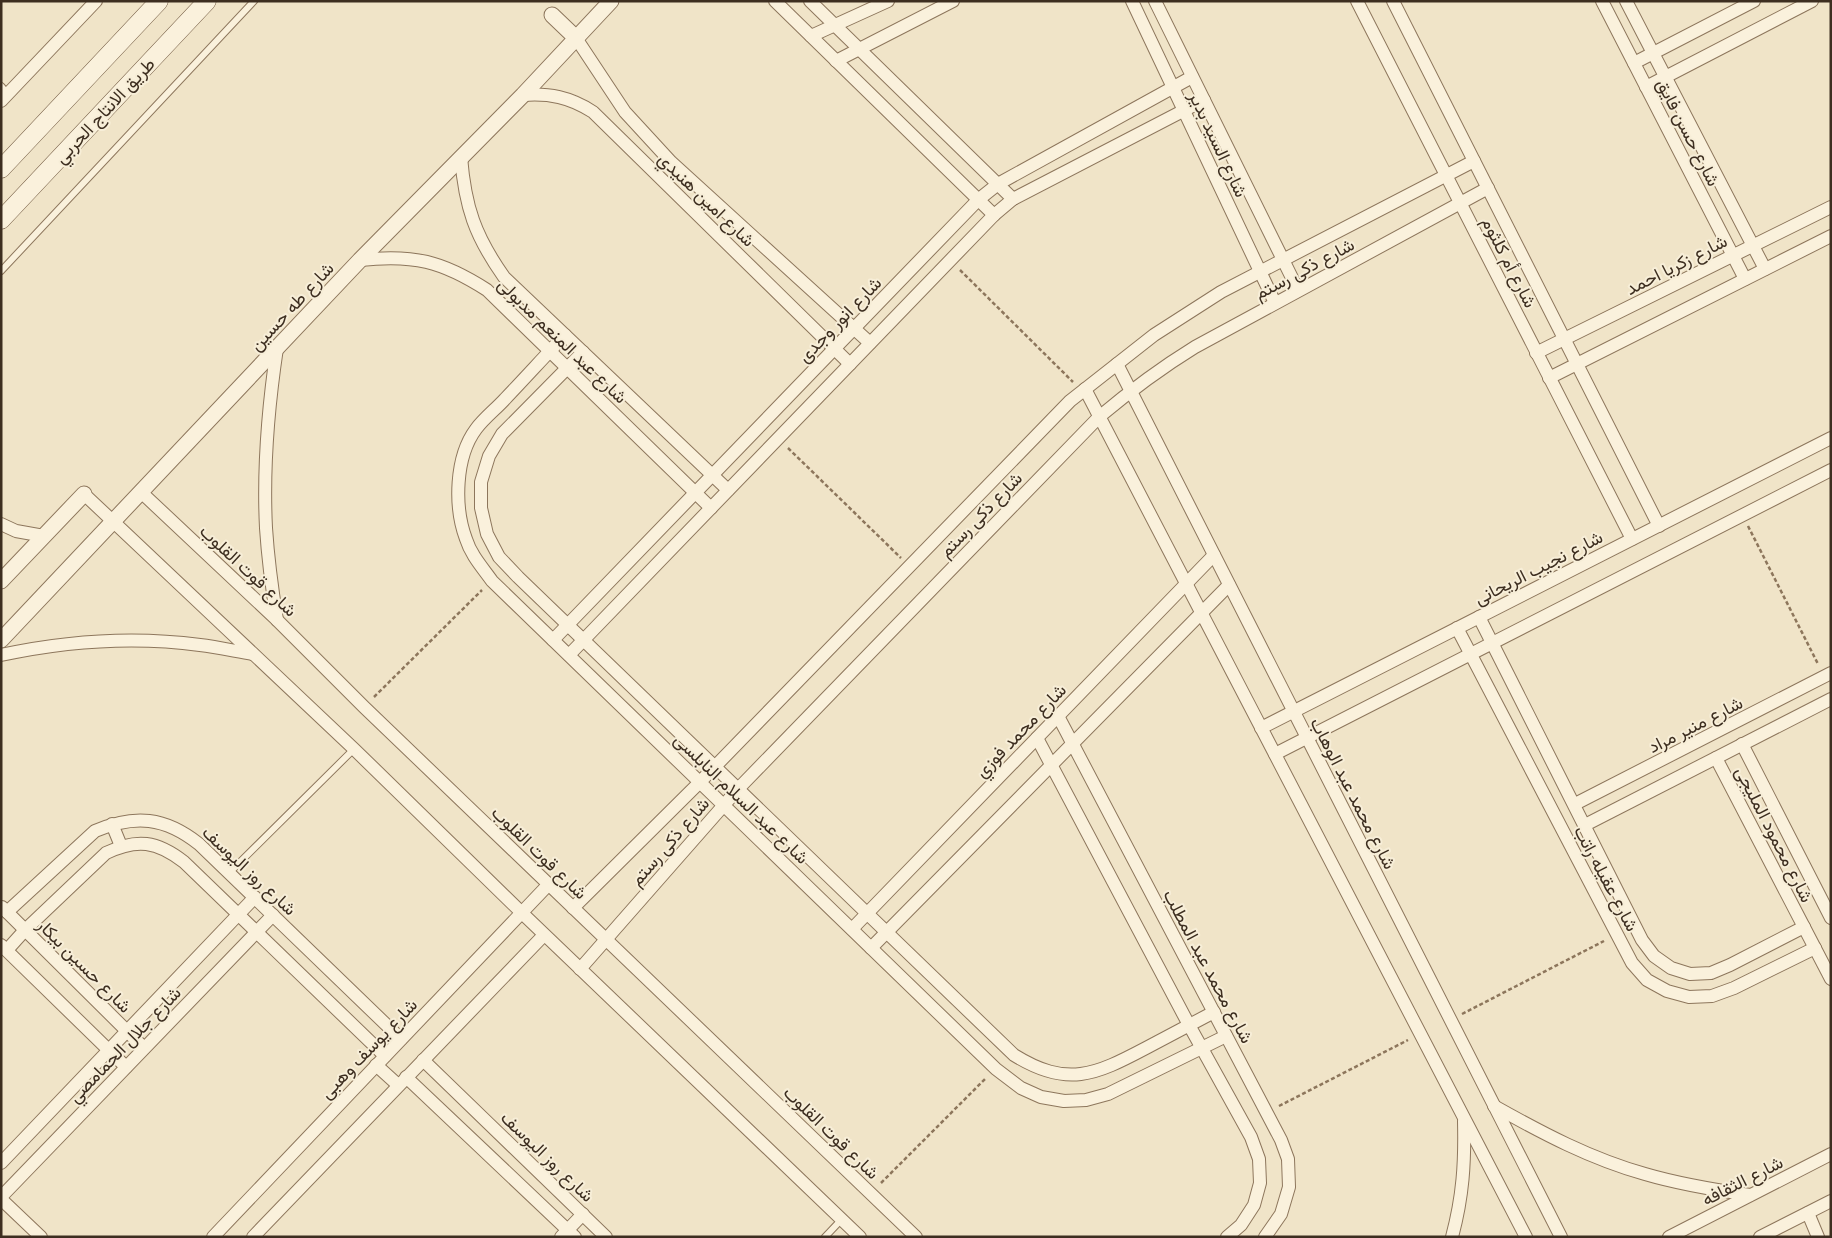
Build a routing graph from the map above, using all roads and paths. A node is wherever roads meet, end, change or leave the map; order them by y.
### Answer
1 (96, 1) edge
2 (159, 1) edge
3 (207, 1) edge
4 (254, 1) edge
5 (611, 1) edge
6 (775, 1) edge
7 (810, 1) edge
8 (888, 1) edge
9 (953, 1) edge
10 (1132, 1) edge
11 (1155, 1) edge
12 (1393, 1) edge
13 (1602, 1) edge
14 (1626, 1) edge
15 (1754, 1) edge
16 (1812, 1) edge
17 (1359, 2) edge
18 (552, 15) dead end
19 (834, 26) junction
20 (811, 36) junction
21 (576, 38) junction
22 (859, 50) junction
23 (1653, 53) junction
24 (836, 60) junction
25 (1634, 62) junction
26 (1192, 77) junction
27 (1665, 77) junction
28 (1646, 87) junction
29 (1173, 88) junction
30 (3, 94) edge
31 (523, 95) junction
32 (1204, 100) junction
33 (1184, 111) junction
34 (461, 157) junction
35 (1474, 161) junction
36 (1, 169) edge
37 (1446, 176) junction
38 (998, 184) junction
39 (1488, 188) junction
40 (1013, 199) junction
41 (978, 200) junction
42 (1460, 203) junction
43 (1831, 206) edge
44 (994, 215) junction
45 (1, 220) edge
46 (1831, 236) edge
47 (1753, 245) junction
48 (1733, 255) junction
49 (360, 260) junction
50 (950, 260) junction
51 (1283, 260) junction
52 (1765, 269) junction
53 (1, 271) edge
54 (1260, 272) junction
55 (1745, 279) junction
56 (1298, 290) junction
57 (1275, 303) junction
58 (854, 328) junction
59 (565, 335) junction
60 (1564, 339) junction
61 (870, 343) junction
62 (278, 348) junction
63 (835, 348) junction
64 (550, 351) junction
65 (583, 352) junction
66 (1536, 353) junction
67 (850, 364) junction
68 (1117, 364) junction
69 (1577, 364) junction
70 (568, 368) junction
71 (1549, 378) junction
72 (1084, 390) junction
73 (1130, 390) junction
74 (1099, 417) junction
75 (778, 438) junction
76 (1831, 438) edge
77 (1831, 470) edge
78 (712, 475) junction
79 (728, 490) junction
80 (141, 492) junction
81 (695, 493) junction
82 (84, 494) joint
83 (711, 508) junction
84 (1742, 515) junction
85 (112, 521) junction
86 (1, 524) edge
87 (1659, 526) junction
88 (44, 536) junction
89 (1632, 540) junction
90 (1214, 555) junction
91 (910, 566) junction
92 (1, 581) edge
93 (492, 581) junction
94 (1186, 583) junction
95 (1229, 584) junction
96 (1201, 612) junction
97 (1479, 617) junction
98 (277, 620) junction
99 (568, 625) junction
100 (1456, 628) junction
101 (1, 640) edge
102 (553, 640) junction
103 (583, 640) junction
104 (1492, 643) junction
105 (253, 654) junction
106 (1470, 654) junction
107 (1, 655) edge
108 (569, 655) junction
109 (1827, 675) edge
110 (1831, 699) edge
111 (364, 707) junction
112 (1294, 712) junction
113 (1058, 716) junction
114 (1261, 728) junction
115 (1307, 737) junction
116 (1037, 738) junction
117 (1072, 742) junction
118 (1742, 744) junction
119 (354, 749) junction
120 (1275, 754) junction
121 (1716, 758) junction
122 (1051, 764) junction
123 (714, 766) junction
124 (700, 782) junction
125 (738, 789) junction
126 (1575, 804) junction
127 (724, 805) junction
128 (112, 824) junction
129 (1585, 825) junction
130 (121, 846) junction
131 (230, 873) junction
132 (549, 884) junction
133 (255, 897) junction
134 (573, 908) junction
135 (4, 909) edge
136 (522, 913) junction
137 (867, 914) junction
138 (238, 915) junction
139 (273, 915) junction
140 (1831, 918) edge
141 (1804, 927) junction
142 (852, 929) junction
143 (25, 930) junction
144 (256, 932) junction
145 (886, 932) junction
146 (1616, 934) junction
147 (544, 935) junction
148 (605, 939) junction
149 (4, 948) edge
150 (871, 948) junction
151 (1815, 948) junction
152 (580, 969) junction
153 (1831, 979) edge
154 (1214, 1012) junction
155 (1450, 1020) junction
156 (1189, 1025) junction
157 (127, 1031) junction
158 (1420, 1034) junction
159 (1226, 1036) junction
160 (401, 1039) junction
161 (144, 1048) junction
162 (1202, 1048) junction
163 (108, 1050) junction
164 (423, 1060) junction
165 (380, 1061) junction
166 (126, 1067) junction
167 (996, 1069) junction
168 (402, 1081) junction
169 (1494, 1106) junction
170 (1266, 1112) junction
171 (1464, 1118) junction
172 (1831, 1154) edge
173 (1, 1163) edge
174 (871, 1193) junction
175 (1750, 1195) junction
176 (1, 1198) edge
177 (1831, 1201) edge
178 (1808, 1213) junction
179 (583, 1214) junction
180 (842, 1219) junction
181 (568, 1234) edge
182 (604, 1236) edge
183 (41, 1237) edge
184 (212, 1237) edge
185 (253, 1237) edge
186 (825, 1237) edge
187 (860, 1237) edge
188 (916, 1237) edge
189 (1227, 1237) edge
190 (1265, 1237) edge
191 (1452, 1237) edge
192 (1526, 1237) edge
193 (1561, 1237) edge
194 (1669, 1237) edge
195 (1760, 1237) edge
196 (1818, 1237) edge

1 - 30 street
2 - 36 main road, طريق الانتاج الحربي
3 - 45 main road, طريق الانتاج الحربي
4 - 53 lane
5 - 21 street, شارع طه حسين
6 - 20 street
7 - 19 street
8 - 19 street
9 - 22 street
10 - 29 street, شارع السيد بدير
11 - 26 street, شارع السيد بدير
12 - 35 street, شارع أم كلثوم
13 - 25 street, شارع حسن فايق
14 - 23 street, شارع حسن فايق
15 - 23 street
16 - 27 street
17 - 37 street, شارع أم كلثوم
18 - 21 street
19 - 20 street
19 - 22 street
20 - 24 street
21 - 31 street, شارع طه حسين
21 - 58 street, شارع امين هنيدي
22 - 24 street
22 - 38 street
23 - 25 street
23 - 27 street, شارع حسن فايق
24 - 41 street
25 - 28 street, شارع حسن فايق
26 - 29 street, شارع انور وجدى
26 - 32 street, شارع السيد بدير
27 - 28 street
27 - 47 street, شارع حسن فايق
28 - 48 street, شارع حسن فايق
29 - 33 street, شارع السيد بدير
29 - 38 street, شارع انور وجدى
31 - 34 street, شارع طه حسين
31 - 63 street, شارع امين هنيدي
32 - 33 street
32 - 51 street, شارع السيد بدير
33 - 40 street
33 - 54 street, شارع السيد بدير
34 - 49 street, شارع طه حسين
34 - 59 street, شارع عبد المنعم مدبولى
35 - 37 street, شارع ذكى رستم
35 - 39 street, شارع أم كلثوم
37 - 42 street, شارع أم كلثوم
37 - 51 street, شارع ذكى رستم
38 - 40 street
38 - 41 street, شارع انور وجدى
39 - 42 street, شارع ذكى رستم
39 - 60 street, شارع أم كلثوم
40 - 44 street
41 - 44 street
41 - 58 street, شارع انور وجدى
42 - 56 street, شارع ذكى رستم
42 - 66 street, شارع أم كلثوم
43 - 47 street, شارع زكريا احمد
44 - 50 street
46 - 52 street
47 - 48 street, شارع زكريا احمد
47 - 52 street, شارع حسن فايق
48 - 55 street, شارع حسن فايق
48 - 60 street, شارع زكريا احمد
49 - 62 street, شارع طه حسين
49 - 64 street, شارع عبد المنعم مدبولى
50 - 61 street
50 - 72 path
51 - 54 street, شارع ذكى رستم
51 - 56 street, شارع السيد بدير
52 - 55 street
54 - 57 street, شارع السيد بدير
54 - 68 street, شارع ذكى رستم
55 - 69 street
56 - 57 street, شارع ذكى رستم
57 - 73 street, شارع ذكى رستم
58 - 61 street, شارع امين هنيدي
58 - 63 street, شارع انور وجدى
59 - 64 street, شارع عبد السلام النابلسى
59 - 65 street, شارع عبد المنعم مدبولى
60 - 66 street, شارع زكريا احمد
60 - 69 street, شارع أم كلثوم
61 - 67 street
62 - 80 street, شارع طه حسين
62 - 98 street
63 - 67 street, شارع امين هنيدي
63 - 78 street, شارع انور وجدى
64 - 70 street, شارع عبد المنعم مدبولى
64 - 93 street, شارع عبد السلام النابلسى
65 - 70 street, شارع عبد السلام النابلسى
65 - 78 street, شارع عبد المنعم مدبولى
66 - 71 street, شارع أم كلثوم
67 - 75 street
68 - 72 street, شارع ذكى رستم
68 - 73 street, شارع محمد عبد الوهاب
69 - 71 street
69 - 87 street, شارع أم كلثوم
70 - 81 street, شارع عبد المنعم مدبولى
70 - 99 street, شارع عبد السلام النابلسى
71 - 89 street, شارع أم كلثوم
72 - 74 street
72 - 91 street, شارع ذكى رستم
73 - 74 street, شارع ذكى رستم
73 - 90 street, شارع محمد عبد الوهاب
74 - 94 street
74 - 125 street, شارع ذكى رستم
75 - 79 street
75 - 91 path
76 - 87 street, شارع نجيب الريحانى
77 - 84 street
78 - 79 street, شارع عبد المنعم مدبولى
78 - 81 street, شارع انور وجدى
79 - 83 street
80 - 85 street, شارع طه حسين
80 - 98 street, شارع قوت القلوب
81 - 83 street, شارع عبد المنعم مدبولى
81 - 99 street, شارع انور وجدى
82 - 85 street
82 - 88 street
83 - 103 street
84 - 104 street
84 - 109 path
85 - 101 street, شارع طه حسين
85 - 105 street
86 - 88 street
87 - 89 street, شارع نجيب الريحانى
88 - 92 street
89 - 97 street, شارع نجيب الريحانى
90 - 94 street, شارع محمد فوزي
90 - 95 street, شارع محمد عبد الوهاب
91 - 123 street, شارع ذكى رستم
93 - 102 street, شارع عبد السلام النابلسى
93 - 111 path
94 - 96 street
94 - 113 street, شارع محمد فوزي
95 - 96 street
95 - 112 street, شارع محمد عبد الوهاب
96 - 114 street
96 - 117 street
97 - 100 street, شارع نجيب الريحانى
97 - 104 street, شارع عقيله راتب
98 - 111 street, شارع قوت القلوب
99 - 102 street, شارع انور وجدى
99 - 103 street, شارع عبد السلام النابلسى
100 - 106 street, شارع عقيله راتب
100 - 112 street, شارع نجيب الريحانى
102 - 108 street, شارع عبد السلام النابلسى
103 - 108 street
103 - 123 street, شارع عبد السلام النابلسى
104 - 106 street
104 - 126 street, شارع عقيله راتب
105 - 107 street
105 - 119 street
106 - 115 street
106 - 146 street, شارع عقيله راتب
108 - 124 street, شارع عبد السلام النابلسى
109 - 126 street, شارع منير مراد
110 - 118 street
111 - 132 street, شارع قوت القلوب
112 - 114 street, شارع نجيب الريحانى
112 - 115 street, شارع محمد عبد الوهاب
113 - 116 street, شارع محمد فوزي
113 - 117 street, شارع محمد عبد المطلب
114 - 120 street
115 - 120 street
115 - 155 street, شارع محمد عبد الوهاب
116 - 122 street
116 - 137 street, شارع محمد فوزي
117 - 122 street
117 - 154 street, شارع محمد عبد المطلب
118 - 121 street
118 - 140 street, شارع محمود المليجى
119 - 131 lane
119 - 136 street
120 - 158 street
121 - 129 street
121 - 141 street, شارع محمود المليجى
122 - 145 street
122 - 156 street
123 - 124 street, شارع ذكى رستم
123 - 125 street, شارع عبد السلام النابلسى
124 - 127 street, شارع عبد السلام النابلسى
124 - 134 street, شارع ذكى رستم
125 - 127 street, شارع ذكى رستم
125 - 137 street, شارع عبد السلام النابلسى
126 - 129 street, شارع عقيله راتب
127 - 142 street, شارع عبد السلام النابلسى
127 - 148 street, شارع ذكى رستم
128 - 130 street
128 - 131 street, شارع روز اليوسف
128 - 135 street, شارع روز اليوسف
129 - 141 street, شارع عقيله راتب
130 - 138 street
130 - 143 street
131 - 133 street, شارع روز اليوسف
132 - 134 street, شارع قوت القلوب
132 - 136 street, شارع يوسف وهبى
133 - 138 street, شارع جلال الحمامصي
133 - 139 street, شارع روز اليوسف
134 - 148 street, شارع قوت القلوب
135 - 143 street, شارع حسين بيكار
136 - 147 street
136 - 160 street, شارع يوسف وهبى
137 - 142 street, شارع محمد فوزي
137 - 145 street, شارع عبد السلام النابلسى
138 - 144 street
138 - 157 street, شارع جلال الحمامصي
139 - 144 street, شارع جلال الحمامصي
139 - 160 street, شارع روز اليوسف
141 - 151 street, شارع محمود المليجى
142 - 150 street, شارع عبد السلام النابلسى
143 - 149 street
143 - 157 street, شارع حسين بيكار
144 - 161 street, شارع جلال الحمامصي
144 - 165 street
145 - 150 street
145 - 156 street, شارع عبد السلام النابلسى
146 - 151 street, شارع عقيله راتب
146 - 155 path
147 - 152 street
147 - 164 street
148 - 152 street, شارع ذكى رستم
148 - 174 street, شارع قوت القلوب
149 - 163 street
150 - 167 street, شارع عبد السلام النابلسى
151 - 153 street, شارع محمود المليجى
152 - 180 street
154 - 156 street, شارع عبد السلام النابلسى
154 - 159 street, شارع محمد عبد المطلب
155 - 169 street, شارع محمد عبد الوهاب
156 - 162 street
157 - 161 street, شارع حسين بيكار
157 - 163 street, شارع جلال الحمامصي
158 - 170 path
158 - 171 street
159 - 162 street, شارع عبد السلام النابلسى
159 - 170 street, شارع محمد عبد المطلب
160 - 165 street, شارع يوسف وهبى
161 - 166 street, شارع جلال الحمامصي
162 - 167 street, شارع عبد السلام النابلسى
162 - 189 street
163 - 166 street
163 - 173 street, شارع جلال الحمامصي
164 - 168 street
164 - 179 street, شارع روز اليوسف
165 - 168 street
165 - 184 street, شارع يوسف وهبى
166 - 176 street, شارع جلال الحمامصي
167 - 174 path
168 - 181 street
168 - 185 street
169 - 175 street
169 - 193 street, شارع محمد عبد الوهاب
170 - 190 street, شارع محمد عبد المطلب
171 - 191 street
171 - 192 street
172 - 175 street, شارع الثقافه
174 - 188 street, شارع قوت القلوب
175 - 194 street, شارع الثقافه
176 - 183 street
177 - 178 street
178 - 195 street
178 - 196 street
179 - 181 street
179 - 182 street, شارع روز اليوسف
180 - 186 lane
180 - 187 street

